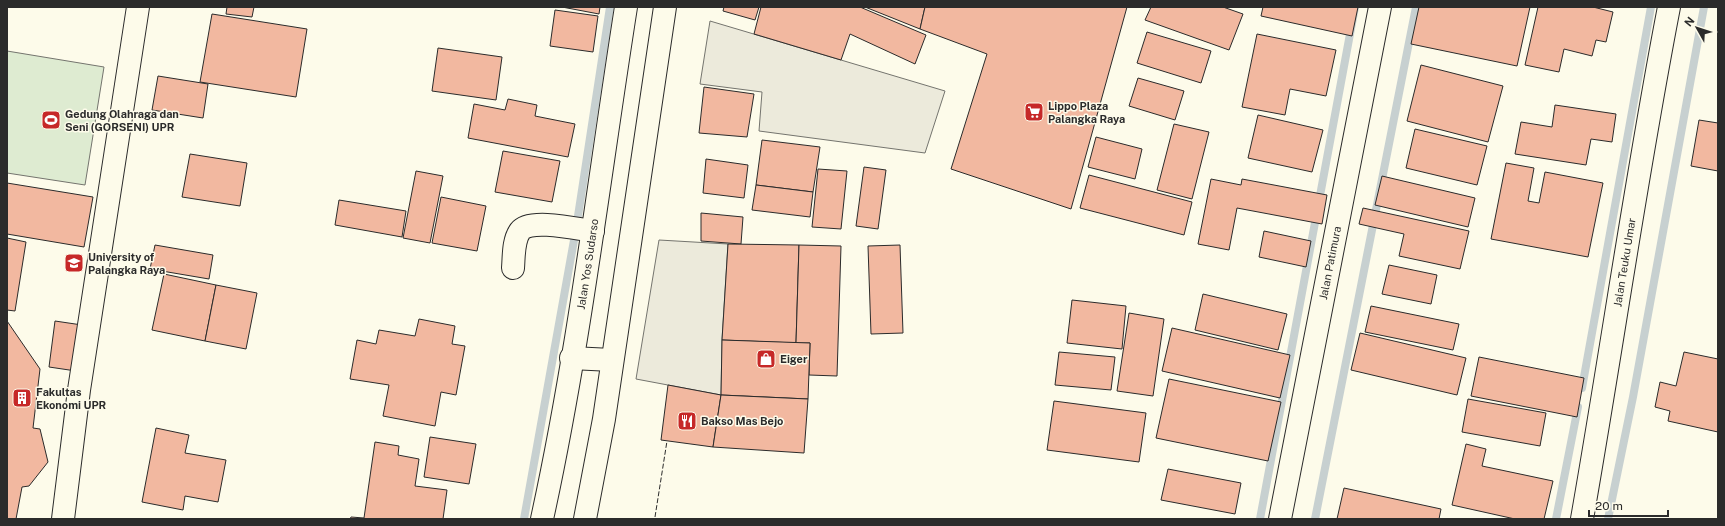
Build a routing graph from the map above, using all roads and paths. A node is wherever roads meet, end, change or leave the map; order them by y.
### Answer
1 (138, 7) edge
2 (626, 7) edge
3 (665, 7) edge
4 (1380, 7) edge
5 (1669, 7) edge
6 (593, 231) junction
7 (513, 268) dead end
8 (571, 358) junction
9 (612, 360) junction
10 (63, 519) edge
11 (542, 519) edge
12 (585, 519) edge
13 (1280, 519) edge
14 (1582, 519) edge

1 - 10 street
2 - 6 street, Jalan Yos Sudarso
3 - 9 street
4 - 13 street, Jalan Patimura
5 - 14 street, Jalan Teuku Umar
6 - 7 street
6 - 8 street, Jalan Yos Sudarso
8 - 9 street
8 - 11 street, Jalan Yos Sudarso
9 - 12 street

